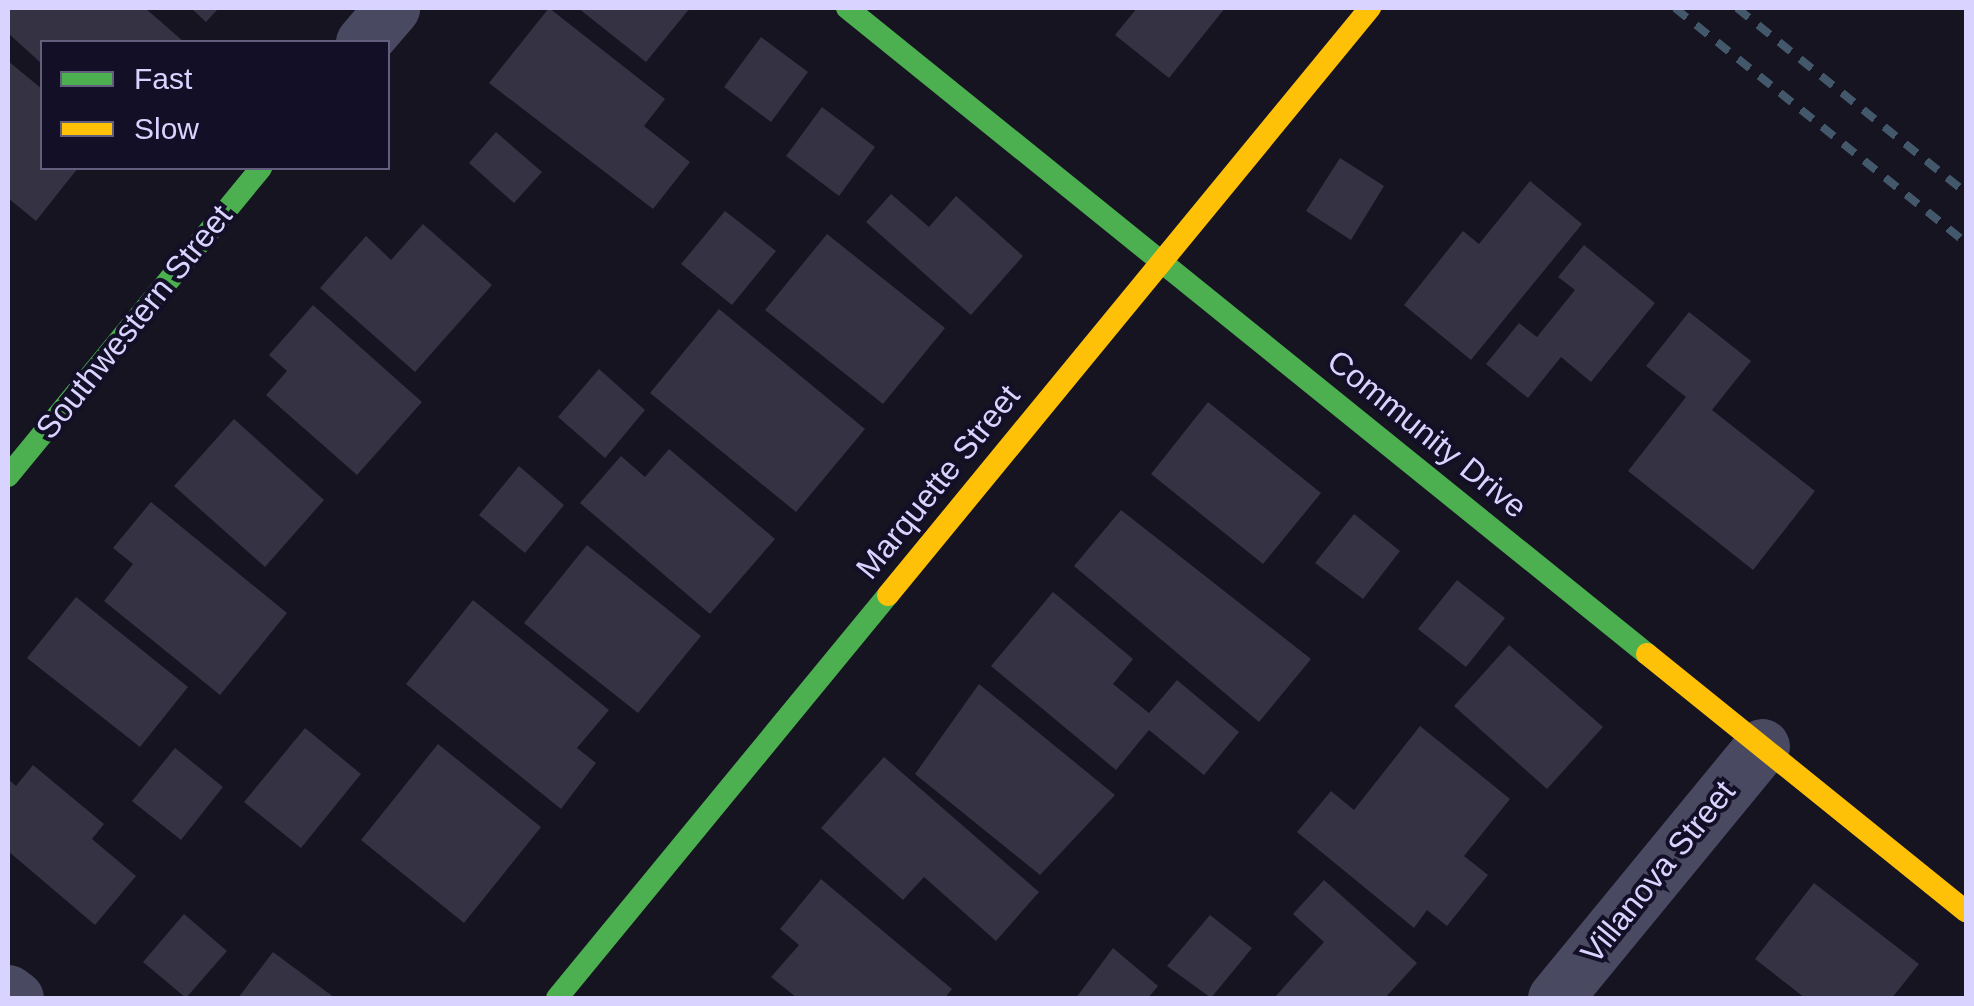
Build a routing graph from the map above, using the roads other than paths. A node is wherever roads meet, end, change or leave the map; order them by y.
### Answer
1 (392, 8) edge
2 (848, 8) edge
3 (1370, 8) edge
4 (365, 40) edge
5 (259, 170) edge
6 (1162, 262) junction
7 (8, 476) edge
8 (1762, 746) junction
9 (1966, 911) edge
10 (8, 992) edge
11 (16, 998) edge
12 (557, 998) edge
13 (1554, 998) edge

1 - 4 street
2 - 6 street, Community Drive
3 - 6 street, Marquette Street
5 - 7 street, Southwestern Street
6 - 8 street, Community Drive
6 - 12 street, Marquette Street
8 - 9 street, Community Drive
8 - 13 street, Villanova Street
10 - 11 street

